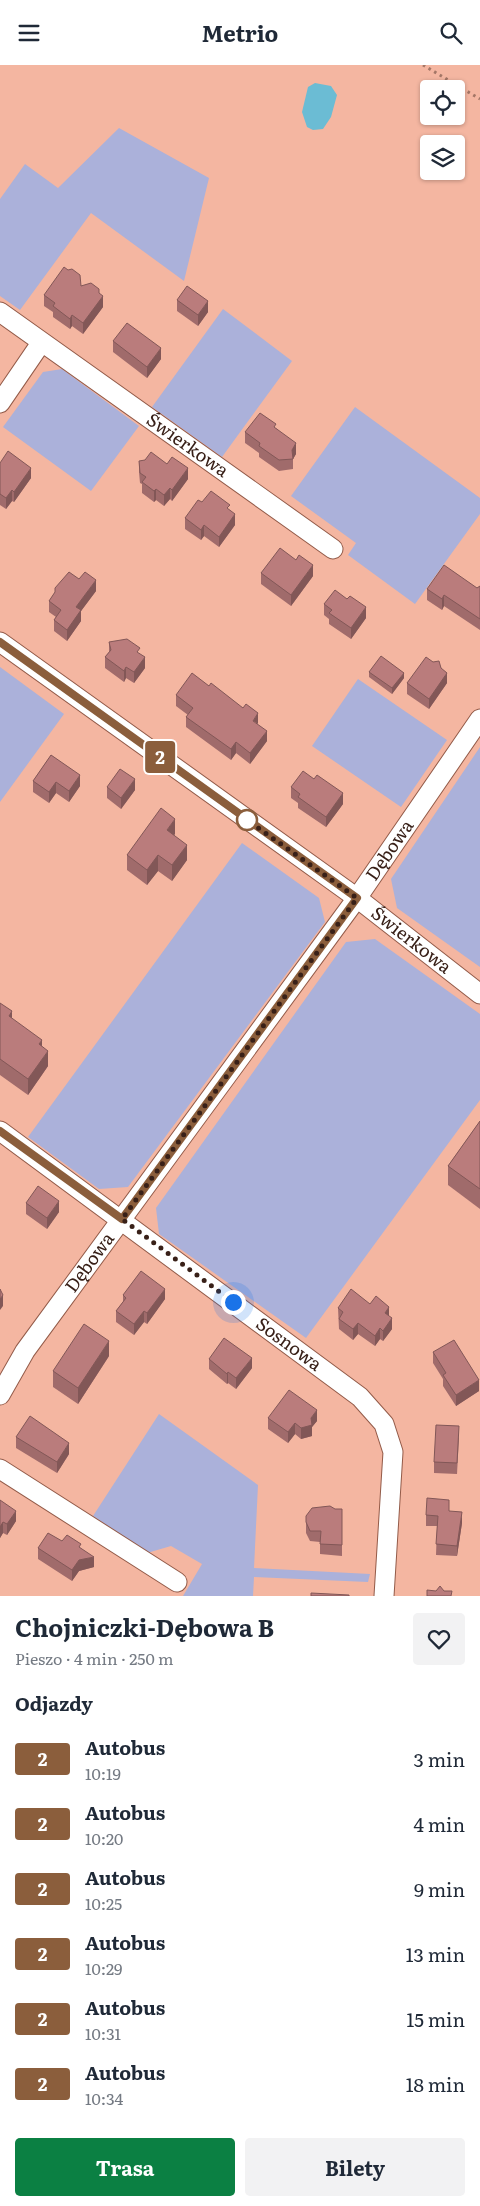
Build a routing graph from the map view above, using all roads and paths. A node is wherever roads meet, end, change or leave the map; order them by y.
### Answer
1 (423, 65) edge
2 (480, 99) edge
3 (0, 312) edge
4 (41, 343) junction
5 (0, 403) edge
6 (333, 549) dead end
7 (0, 642) edge
8 (480, 719) edge
9 (357, 898) junction
10 (480, 994) edge
11 (0, 1131) edge
12 (122, 1219) junction
13 (0, 1395) edge
14 (0, 1469) edge
15 (177, 1582) dead end
16 (384, 1596) edge

1 - 2 path
3 - 4 street, Świerkowa
4 - 5 street
4 - 6 street, Świerkowa
7 - 9 street, Świerkowa
8 - 9 street, Dębowa
9 - 10 street, Świerkowa
9 - 12 street, Dębowa
11 - 12 street, Sosnowa
12 - 13 street, Dębowa
12 - 16 street, Sosnowa
14 - 15 street

